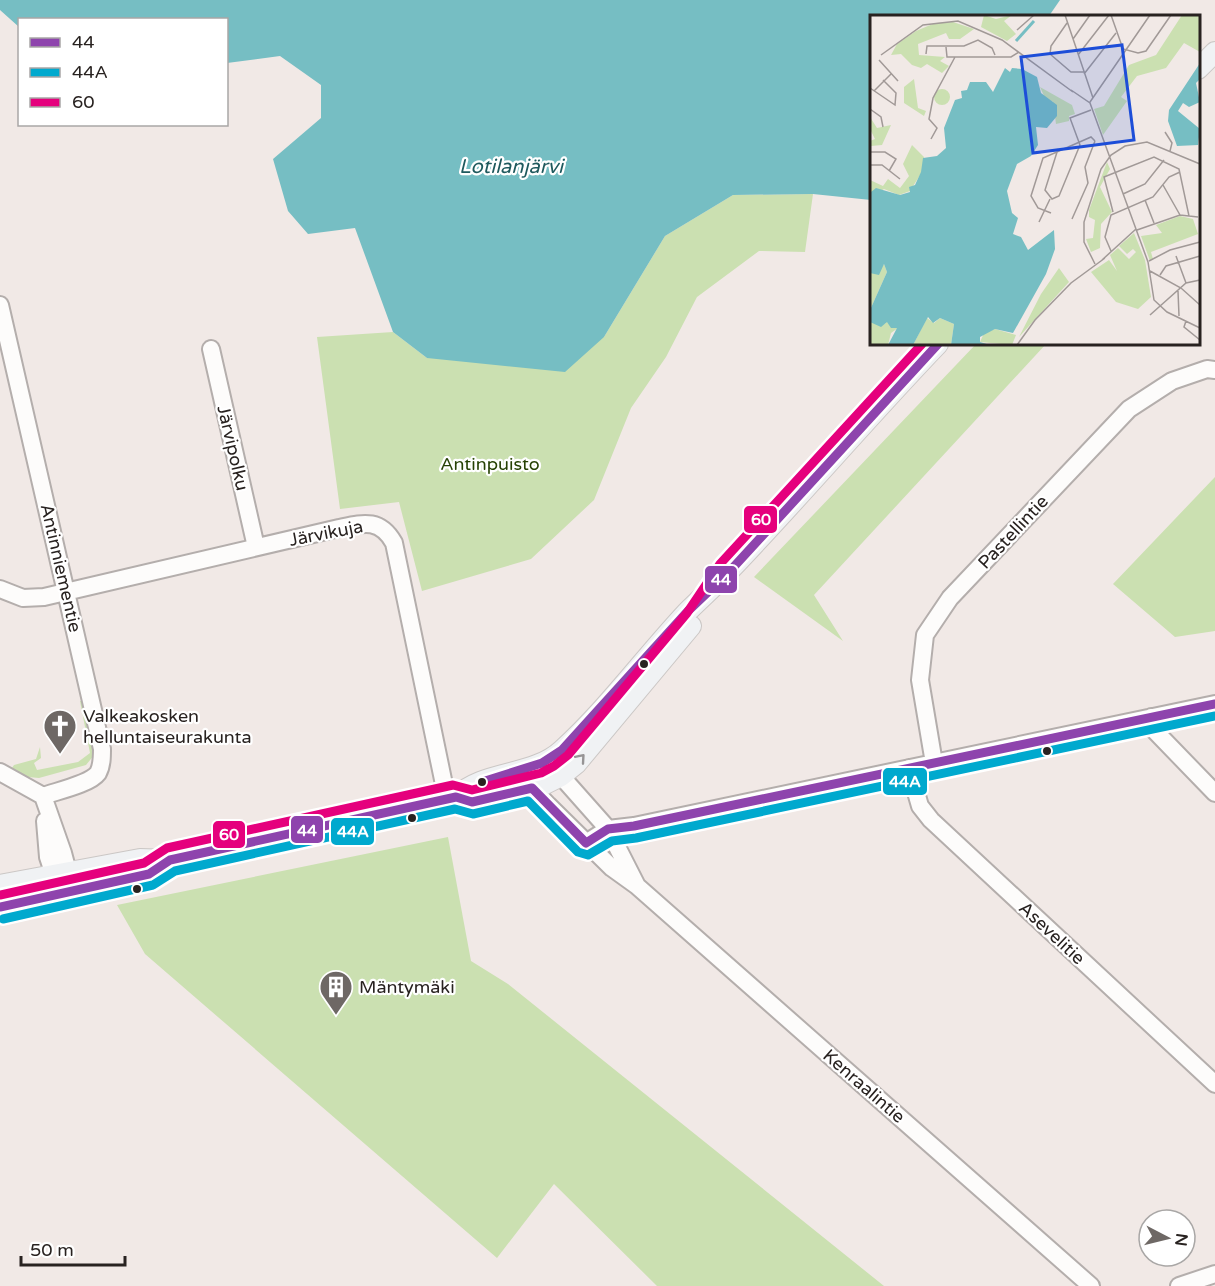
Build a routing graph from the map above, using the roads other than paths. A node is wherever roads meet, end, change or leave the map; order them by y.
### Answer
1 (1215, 52) edge
2 (1200, 67) edge
3 (0, 304) edge
4 (2, 326) edge
5 (937, 345) edge
6 (211, 349) dead end
7 (1215, 370) edge
8 (256, 547) junction
9 (729, 572) junction
10 (0, 589) edge
11 (67, 592) junction
12 (1215, 704) edge
13 (1151, 717) junction
14 (934, 763) junction
15 (909, 768) junction
16 (0, 772) edge
17 (561, 776) junction
18 (530, 778) junction
19 (1215, 793) edge
20 (43, 796) junction
21 (451, 798) junction
22 (608, 829) junction
23 (586, 843) junction
24 (65, 879) junction
25 (0, 885) edge
26 (637, 885) junction
27 (0, 907) edge
28 (1215, 1084) edge
29 (1215, 1274) edge
30 (1091, 1286) edge
31 (1179, 1286) edge

1 - 2 main road
3 - 4 street, Antinniementie
4 - 11 street, Antinniementie
5 - 9 main road
6 - 8 street, Järvipolku
7 - 14 street, Pastellintie
8 - 11 street, Järvikuja
8 - 21 street, Järvikuja
17 -> 9 main road
9 - 18 main road
10 - 11 street, Järvikuja
11 - 20 street, Antinniementie
12 - 13 street
13 - 14 street
13 - 19 street
14 - 15 street
15 - 22 street
15 - 28 street, Asevelitie
16 - 20 street
17 - 18 main road
17 - 22 street, Kenraalintie
18 - 21 main road
18 - 23 street, Kenraalintie
20 - 24 street
21 - 24 main road
22 - 23 street
22 - 26 street, Kenraalintie
23 - 26 street, Kenraalintie
24 - 25 main road
24 - 27 main road
26 - 30 street, Kenraalintie
29 - 31 street

